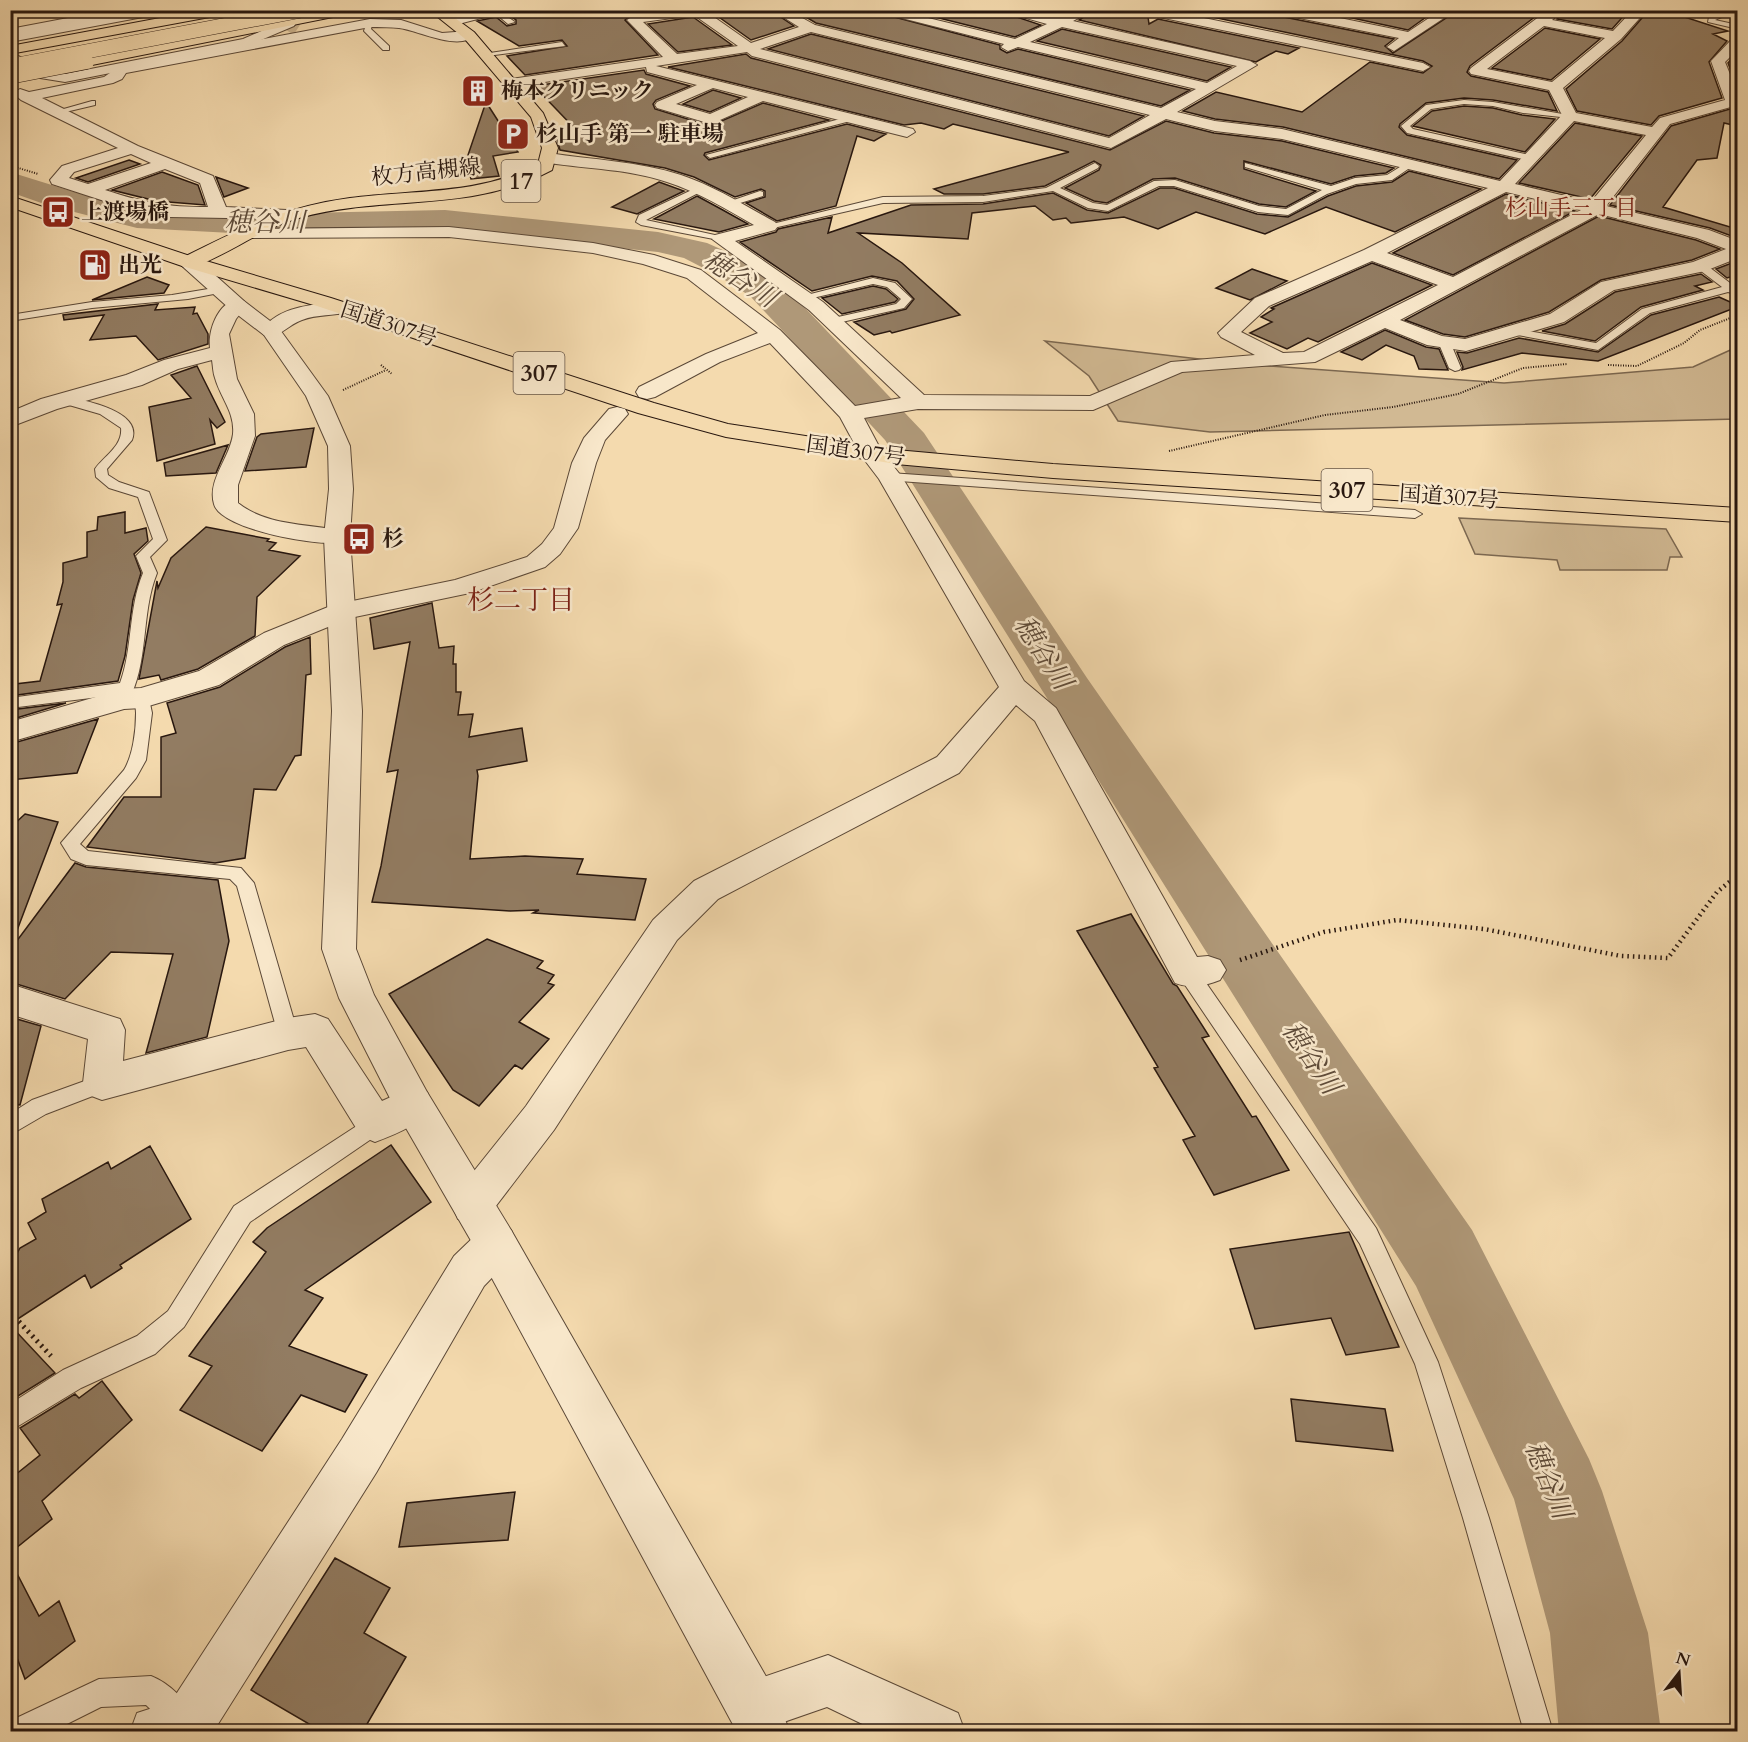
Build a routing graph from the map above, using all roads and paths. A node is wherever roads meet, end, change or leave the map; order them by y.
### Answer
1 (133, 10) edge
2 (159, 10) edge
3 (226, 10) edge
4 (256, 10) edge
5 (304, 10) edge
6 (348, 10) edge
7 (435, 10) edge
8 (778, 10) edge
9 (876, 10) edge
10 (921, 10) edge
11 (1004, 10) edge
12 (1087, 10) edge
13 (1144, 10) edge
14 (1279, 10) edge
15 (1557, 10) edge
16 (1641, 10) edge
17 (1734, 10) edge
18 (1422, 12) dead end
19 (108, 13) edge
20 (1446, 13) edge
21 (652, 14) edge
22 (504, 15) edge
23 (1227, 15) dead end
24 (901, 17) junction
25 (452, 22) junction
26 (1542, 22) junction
27 (370, 23) junction
28 (1060, 23) junction
29 (1210, 24) junction
30 (1737, 27) edge
31 (810, 28) junction
32 (298, 29) junction
33 (10, 33) edge
34 (468, 35) junction
35 (1411, 36) junction
36 (1616, 36) junction
37 (10, 38) edge
38 (1737, 41) edge
39 (1016, 43) junction
40 (562, 44) dead end
41 (386, 48) dead end
42 (750, 48) junction
43 (10, 50) edge
44 (487, 54) junction
45 (10, 56) edge
46 (1377, 58) junction
47 (674, 59) junction
48 (636, 65) junction
49 (10, 66) edge
50 (965, 66) junction
51 (1423, 67) dead end
52 (947, 75) dead end
53 (10, 77) edge
54 (65, 78) junction
55 (511, 83) junction
56 (928, 83) dead end
57 (711, 84) junction
58 (88, 85) junction
59 (10, 87) edge
60 (1555, 87) junction
61 (1209, 88) junction
62 (909, 92) junction
63 (762, 96) junction
64 (26, 97) junction
65 (890, 101) dead end
66 (92, 103) dead end
67 (1735, 103) edge
68 (871, 110) dead end
69 (57, 112) junction
70 (1163, 114) junction
71 (1570, 116) junction
72 (851, 118) junction
73 (765, 128) dead end
74 (907, 132) dead end
75 (1654, 132) junction
76 (782, 136) junction
77 (132, 149) junction
78 (710, 155) dead end
79 (549, 158) junction
80 (1530, 158) junction
81 (166, 163) junction
82 (1248, 165) dead end
83 (1408, 165) junction
84 (1095, 166) dead end
85 (1503, 187) junction
86 (1053, 188) junction
87 (1330, 189) junction
88 (88, 190) junction
89 (699, 190) junction
90 (760, 194) dead end
91 (728, 204) junction
92 (15, 205) edge
93 (1594, 210) junction
94 (219, 212) junction
95 (293, 214) junction
96 (769, 226) junction
97 (247, 233) junction
98 (722, 239) junction
99 (1737, 249) edge
100 (1371, 254) junction
101 (189, 262) junction
102 (1701, 266) junction
103 (1454, 284) junction
104 (1734, 291) edge
105 (228, 297) junction
106 (804, 297) junction
107 (342, 309) junction
108 (1737, 315) edge
109 (10, 318) edge
110 (1384, 320) junction
111 (833, 321) junction
112 (271, 331) junction
113 (1512, 332) junction
114 (773, 334) junction
115 (1445, 344) junction
116 (221, 352) junction
117 (1280, 360) junction
118 (1574, 364) dead end
119 (381, 365) dead end
120 (1606, 365) dead end
121 (1455, 368) dead end
122 (386, 370) junction
123 (392, 375) dead end
124 (647, 392) dead end
125 (66, 400) junction
126 (319, 401) junction
127 (918, 402) junction
128 (617, 414) dead end
129 (850, 414) junction
130 (10, 420) edge
131 (886, 463) junction
132 (960, 472) junction
133 (1166, 478) junction
134 (1415, 514) dead end
135 (1737, 515) edge
136 (337, 537) junction
137 (343, 611) junction
138 (1014, 688) junction
139 (129, 695) junction
140 (10, 703) edge
141 (10, 732) edge
142 (1737, 875) edge
143 (1198, 972) junction
144 (10, 999) edge
145 (288, 1034) junction
146 (104, 1083) junction
147 (413, 1104) junction
148 (375, 1124) junction
149 (10, 1126) edge
150 (10, 1176) edge
151 (10, 1188) edge
152 (472, 1205) junction
153 (496, 1244) junction
154 (10, 1312) edge
155 (72, 1379) junction
156 (10, 1419) edge
157 (758, 1718) edge
158 (178, 1729) edge
159 (19, 1731) edge
160 (939, 1731) edge
161 (1539, 1731) edge

1 - 19 street
2 - 37 street
3 - 43 main road
4 - 45 main road
5 - 49 main road, bridge
6 - 32 main road
7 - 25 main road, 17
8 - 31 street
9 - 24 street
10 - 24 street
11 - 28 street
12 - 28 street
13 - 29 street
14 - 35 street
15 - 26 street
16 - 36 street
17 - 30 lane
18 - 20 street
19 - 33 street
20 - 35 street
21 - 42 street
21 - 47 street
22 - 25 street
23 - 29 street
24 - 39 street
25 - 34 main road, 17
26 - 36 street
26 - 60 street
27 - 32 street
27 - 34 street
27 - 41 lane
28 - 39 street
28 - 61 street
29 - 46 street
31 - 42 street
31 - 50 street
32 - 53 main road, bridge
32 - 54 street
32 - 58 street
34 - 44 main road, 17
35 - 46 street
36 - 60 street
38 - 67 street
39 - 50 street
39 - 61 street
40 - 44 lane
42 - 47 street
42 - 62 street
44 - 55 main road, 17
45 - 54 street
46 - 51 street
47 - 48 street
48 - 55 street
48 - 57 street
50 - 52 street
50 - 70 street
54 - 58 street
55 - 79 main road, 17
56 - 62 street
57 - 63 street
57 - 63 street
58 - 64 street
59 - 64 street
60 - 71 street
61 - 70 street
62 - 65 street
62 - 70 street
63 - 72 street
64 - 69 street
66 - 69 lane
67 - 75 street
68 - 72 street
69 - 77 street
70 - 83 street
71 - 75 street
71 - 80 street
71 - 80 lane
72 - 74 street
72 - 76 lane
73 - 76 lane
75 - 93 street
76 - 78 lane
77 - 81 street
77 - 88 street
79 - 89 street
79 - 95 main road, 枚方高槻線 / 17
80 - 85 street
81 - 88 street
81 - 94 street
82 - 87 lane
83 - 85 street
83 - 87 lane
84 - 86 lane
85 - 93 street
85 - 100 street
86 - 87 lane
86 - 96 lane
88 - 94 street
89 - 91 street
89 - 98 lane
90 - 91 lane
91 - 96 street
92 - 101 main road, 国道307号 / 307
93 - 99 street
93 - 103 street
94 - 95 street
95 - 97 main road, 枚方高槻線 / 17
96 - 98 street
97 - 101 main road, 枚方高槻線 / 17
97 - 114 street
98 - 106 street
99 - 102 street
100 - 103 street
100 - 117 street
101 - 105 street
101 - 107 main road, 国道307号 / 307
102 - 104 lane
102 - 113 street
103 - 110 street
104 - 113 lane
105 - 109 lane
105 - 112 street
105 - 116 street
106 - 111 street
106 - 111 lane
107 - 112 street
107 - 131 main road, 国道307号 / 307
108 - 120 path
110 - 115 street
110 - 117 street
111 - 127 street
112 - 126 street
113 - 115 street
114 - 124 street
114 - 129 street
115 - 121 lane
116 - 125 street
116 - 136 street
117 - 127 street
118 - 133 path
119 - 122 path
122 - 123 path
122 - 126 path
125 - 130 street
125 - 139 lane
126 - 136 street
127 - 129 street
128 - 137 street
129 - 131 street
131 - 132 main road, 国道307号 / 307
131 - 132 lane
131 - 138 street
132 - 133 main road, 国道307号 / 307
132 - 134 lane
133 - 135 main road, 国道307号 / 307
136 - 137 street
137 - 139 street
137 - 147 street
138 - 143 street
138 - 152 street
139 - 140 lane
139 - 141 street
139 - 145 lane
142 - 143 path
143 - 161 lane
144 - 146 street
145 - 146 street
145 - 148 street
146 - 149 lane
147 - 148 street
147 - 152 street
148 - 155 lane
150 - 151 path
152 - 153 street
153 - 157 street
153 - 158 street
154 - 155 path
155 - 156 lane
157 - 160 street
158 - 159 lane

